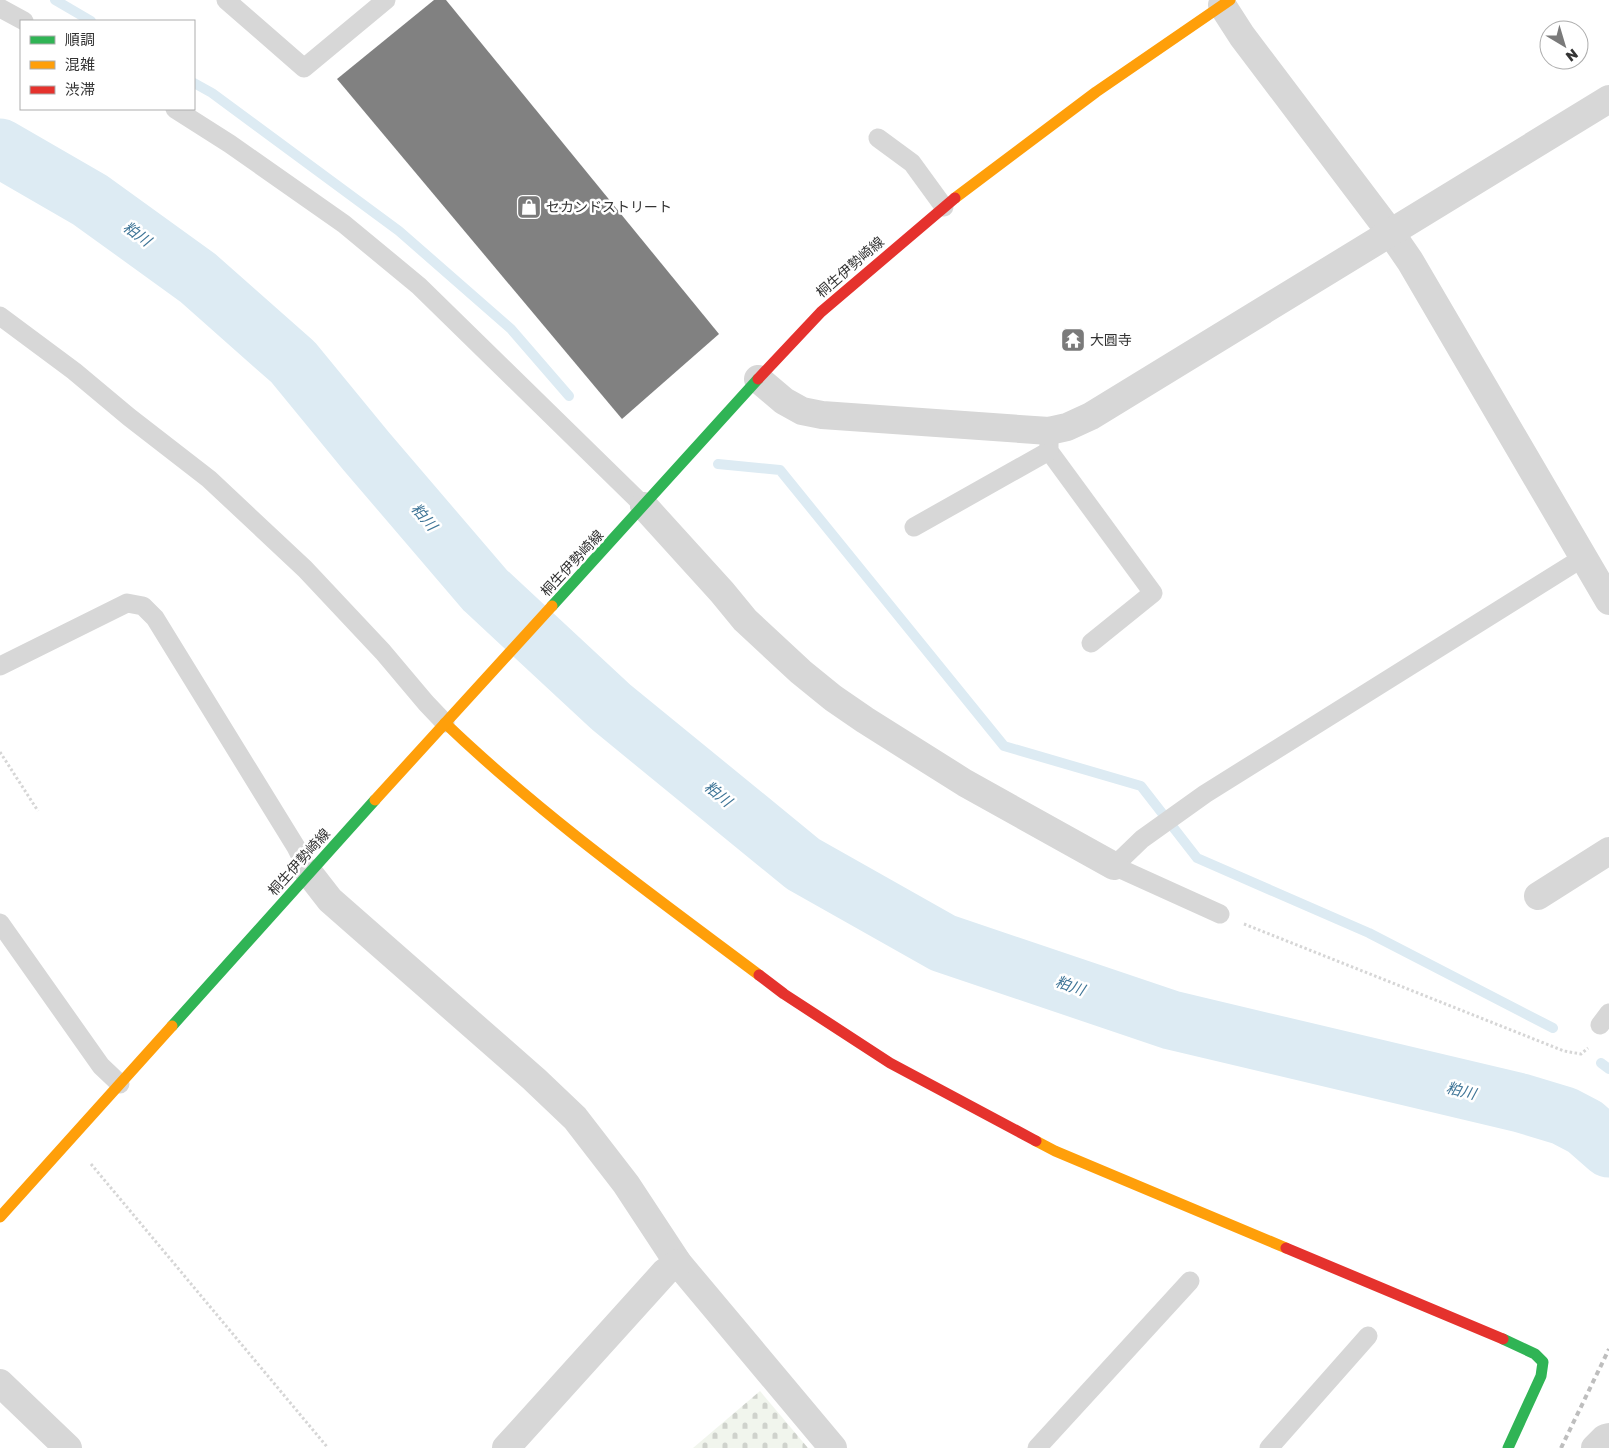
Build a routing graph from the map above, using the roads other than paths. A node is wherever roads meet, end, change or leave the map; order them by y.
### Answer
1 (226, 0) edge
2 (386, 0) edge
3 (1224, 2) edge
4 (0, 8) edge
5 (22, 20) edge
6 (1609, 99) edge
7 (177, 110) edge
8 (878, 138) dead end
9 (944, 207) junction
10 (1390, 232) junction
11 (0, 316) edge
12 (758, 379) junction
13 (1049, 441) junction
14 (639, 511) junction
15 (914, 527) dead end
16 (1584, 557) junction
17 (1609, 601) edge
18 (1091, 643) dead end
19 (0, 666) edge
20 (449, 719) junction
21 (1609, 851) edge
22 (1114, 866) junction
23 (309, 873) junction
24 (1538, 896) dead end
25 (1220, 914) road end
26 (0, 924) edge
27 (120, 1084) junction
28 (0, 1217) edge
29 (678, 1263) junction
30 (1190, 1281) dead end
31 (1368, 1336) dead end
32 (0, 1383) edge
33 (1609, 1438) edge
34 (68, 1448) edge
35 (506, 1448) edge
36 (833, 1448) edge
37 (1037, 1448) edge
38 (1269, 1448) edge
39 (1508, 1448) edge
40 (1595, 1448) edge

1 - 2 lane
3 - 9 main road, 桐生伊勢崎線
3 - 10 street
4 - 5 lane
6 - 10 street
7 - 14 lane
8 - 9 lane
9 - 12 main road, 桐生伊勢崎線
10 - 13 street
10 - 16 street
11 - 20 lane
12 - 13 street
12 - 14 main road, 桐生伊勢崎線
13 - 15 lane
13 - 18 lane
14 - 20 main road, 桐生伊勢崎線
14 - 22 street
16 - 17 street
16 - 22 lane
19 - 23 lane
20 - 23 main road, 桐生伊勢崎線
20 - 39 main road
21 - 24 street
22 - 25 lane
23 - 27 main road, 桐生伊勢崎線
23 - 29 street
26 - 27 lane
27 - 28 main road, 桐生伊勢崎線
29 - 35 street
29 - 36 street
30 - 37 lane
31 - 38 lane
32 - 34 street
33 - 40 street

